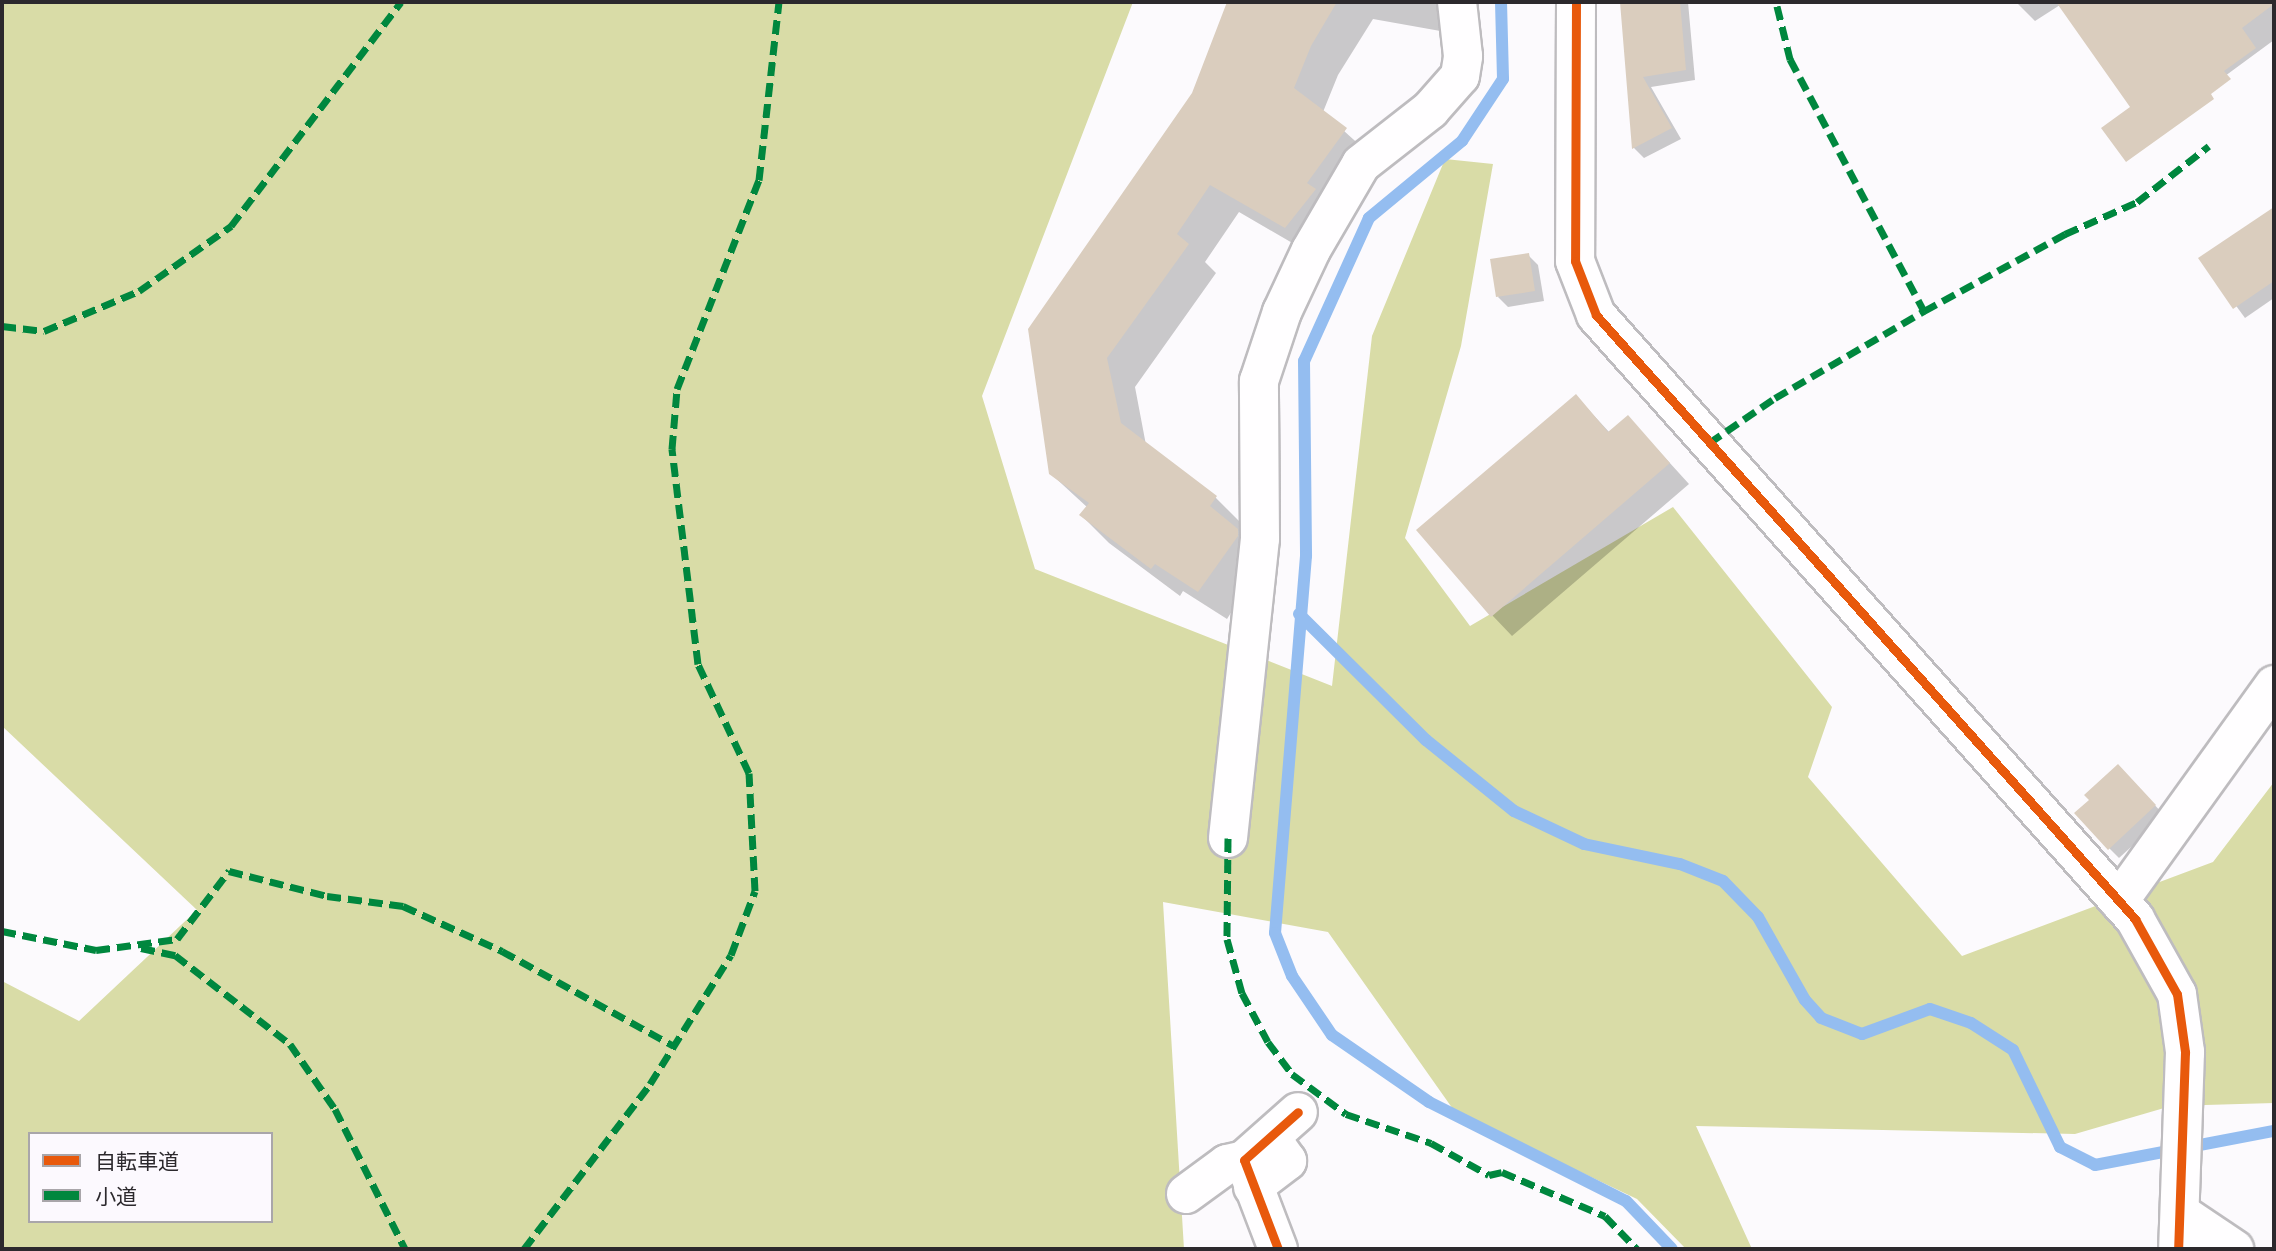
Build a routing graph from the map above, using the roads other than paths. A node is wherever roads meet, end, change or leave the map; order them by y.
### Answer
1 (1457, 2) edge
2 (1576, 2) edge
3 (2274, 685) edge
4 (1228, 838) dead end
5 (2119, 901) junction
6 (1298, 1112) dead end
7 (1256, 1162) junction
8 (1186, 1194) dead end
9 (2181, 1219) edge
10 (1278, 1249) edge
11 (2234, 1249) edge

1 - 4 street
2 - 5 street
3 - 5 street
5 - 9 street
6 - 7 street
7 - 8 street
7 - 10 street
9 - 11 street

